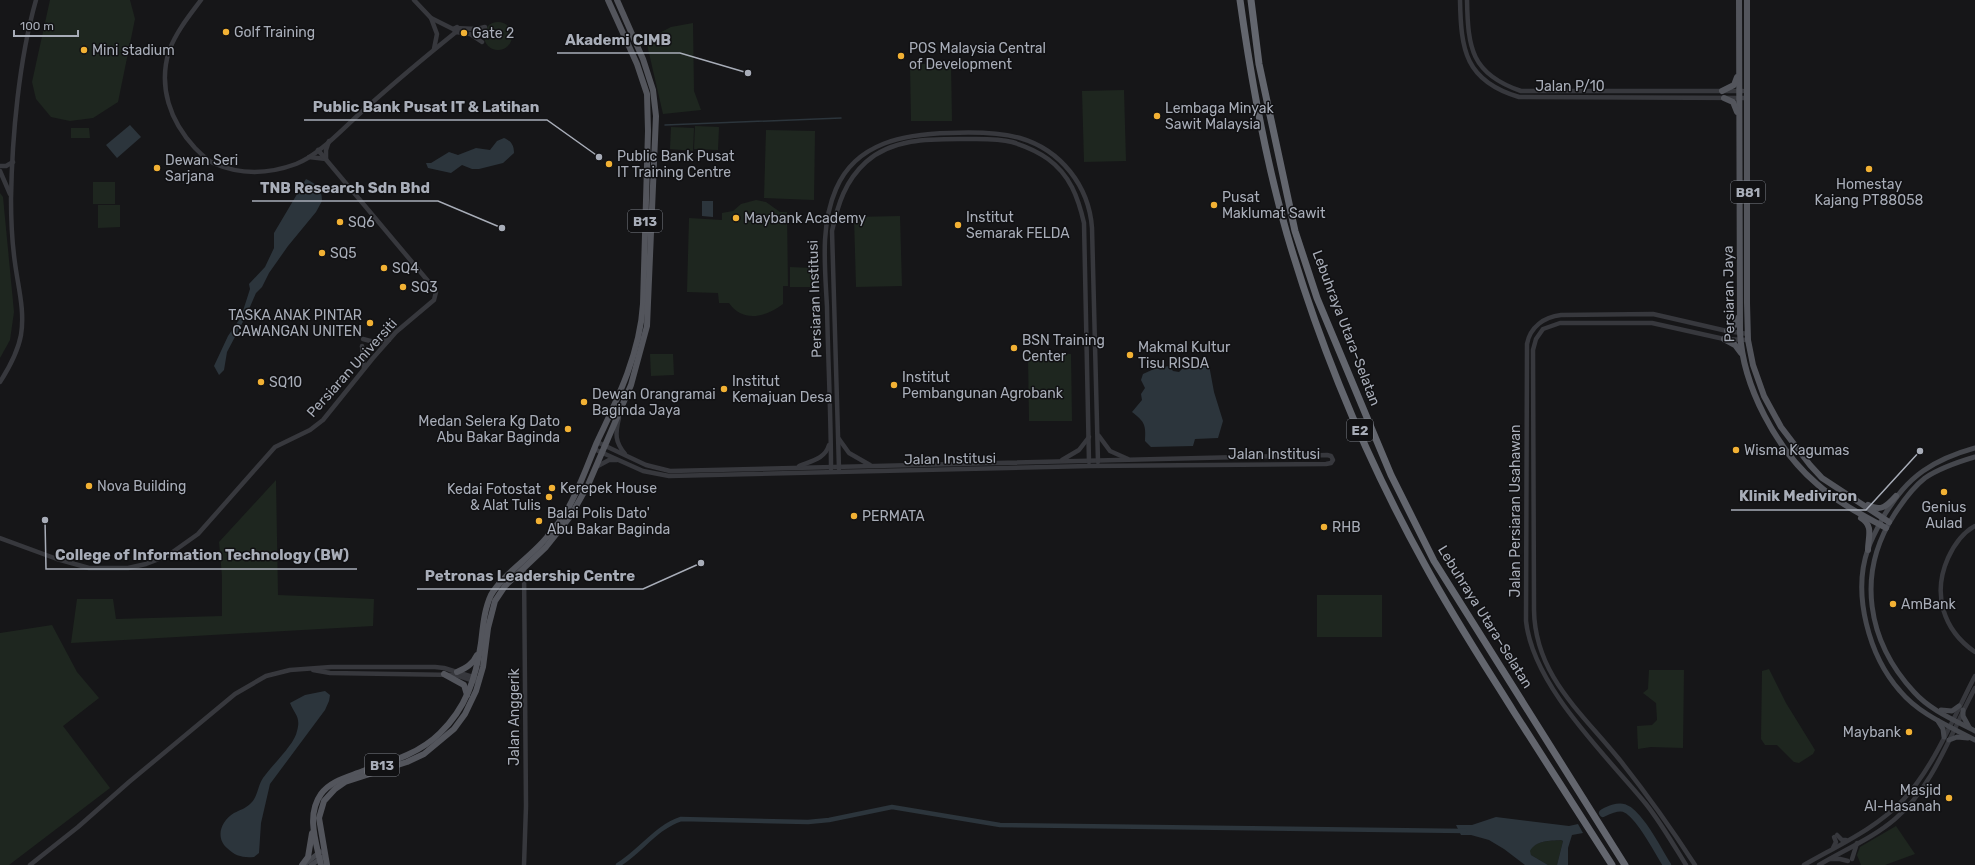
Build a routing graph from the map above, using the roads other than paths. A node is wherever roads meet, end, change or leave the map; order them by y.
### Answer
1 (36, 0) edge
2 (201, 0) edge
3 (414, 0) edge
4 (608, 0) edge
5 (617, 0) edge
6 (1240, 0) edge
7 (1251, 0) edge
8 (1460, 0) edge
9 (1467, 0) edge
10 (1739, 0) edge
11 (1747, 0) edge
12 (432, 18) junction
13 (484, 27) dead end
14 (455, 29) junction
15 (482, 42) dead end
16 (433, 50) junction
17 (1739, 69) junction
18 (1723, 94) junction
19 (1739, 95) junction
20 (1747, 95) junction
21 (1739, 117) junction
22 (330, 140) junction
23 (318, 150) junction
24 (308, 157) junction
25 (326, 160) junction
26 (13, 162) junction
27 (0, 166) edge
28 (0, 171) edge
29 (11, 200) junction
30 (1740, 311) junction
31 (1727, 331) junction
32 (1740, 333) junction
33 (1748, 337) junction
34 (363, 339) dead end
35 (1724, 339) junction
36 (390, 340) junction
37 (1740, 340) junction
38 (362, 346) dead end
39 (1744, 358) junction
40 (364, 368) junction
41 (0, 382) edge
42 (621, 407) junction
43 (1098, 434) junction
44 (1089, 436) junction
45 (838, 437) junction
46 (830, 439) junction
47 (597, 442) junction
48 (604, 445) junction
49 (1975, 448) edge
50 (594, 449) junction
51 (601, 452) junction
52 (626, 455) junction
53 (1975, 457) edge
54 (619, 460) junction
55 (1089, 460) junction
56 (1098, 460) junction
57 (1130, 460) junction
58 (1060, 461) junction
59 (872, 465) junction
60 (831, 466) junction
61 (839, 466) junction
62 (1089, 466) junction
63 (1098, 466) junction
64 (796, 467) junction
65 (595, 468) junction
66 (831, 473) junction
67 (839, 473) junction
68 (1896, 496) junction
69 (1857, 502) junction
70 (1851, 508) junction
71 (1883, 518) junction
72 (1890, 522) junction
73 (1879, 524) junction
74 (1975, 526) edge
75 (1886, 528) junction
76 (0, 538) edge
77 (1868, 550) junction
78 (524, 568) junction
79 (480, 650) junction
80 (1975, 652) edge
81 (367, 666) junction
82 (307, 669) junction
83 (457, 672) junction
84 (367, 673) junction
85 (444, 674) junction
86 (1975, 676) edge
87 (476, 679) junction
88 (1975, 688) edge
89 (466, 698) junction
90 (1961, 708) junction
91 (1936, 709) junction
92 (1936, 719) junction
93 (1956, 720) junction
94 (1952, 728) junction
95 (1973, 730) edge
96 (1944, 737) junction
97 (1973, 739) edge
98 (1949, 740) junction
99 (313, 828) junction
100 (1848, 839) junction
101 (1858, 842) junction
102 (1832, 849) junction
103 (322, 857) edge
104 (1829, 859) junction
105 (30, 865) edge
106 (303, 865) edge
107 (311, 865) edge
108 (327, 865) edge
109 (524, 865) edge
110 (1612, 865) edge
111 (1625, 865) edge
112 (1686, 865) edge
113 (1695, 865) edge
114 (1804, 865) edge
115 (1819, 865) edge

1 - 26 street
2 - 24 street
3 - 12 street
4 - 47 main road, B13
5 - 42 main road, B13
6 - 110 highway, Lebuhraya Utara–Selatan / E2
7 - 111 highway, Lebuhraya Utara–Selatan / E2
8 - 18 street, Jalan P/10
9 - 18 street, Jalan P/10
10 - 17 main road, Persiaran Jaya / B81
11 - 20 main road, Persiaran Jaya / B81
12 - 14 street
12 - 16 street
13 - 14 street
14 - 15 street
14 - 16 street
16 - 22 street
17 - 18 main road
17 - 19 main road, Persiaran Jaya / B81
18 - 19 street, Jalan P/10
18 - 21 main road
19 - 20 street, Jalan P/10
19 - 21 main road, Persiaran Jaya / B81
20 - 33 main road, Persiaran Jaya / B81
21 - 30 main road, Persiaran Jaya / B81
22 - 23 street
22 - 25 street
23 - 24 street
23 - 25 street, Persiaran Universiti
24 - 25 street
25 - 36 street, Persiaran Universiti
26 - 27 street
26 - 29 street
28 - 29 street
29 - 41 street
30 - 31 main road
30 - 32 main road, Persiaran Jaya / B81
31 - 32 street, Jalan Persiaran Usahawan
31 - 112 street, Jalan Persiaran Usahawan
32 - 33 street, Jalan Persiaran Usahawan
32 - 37 main road, Persiaran Jaya / B81
33 - 37 street, Jalan Persiaran Usahawan
33 - 69 main road, Persiaran Jaya / B81
34 - 36 street
35 - 37 street, Jalan Persiaran Usahawan
35 - 39 main road
35 - 113 street, Jalan Persiaran Usahawan
36 - 40 street, Persiaran Universiti
37 - 39 main road, Persiaran Jaya / B81
38 - 40 street
39 - 70 main road, Persiaran Jaya / B81
40 - 76 street, Persiaran Universiti
42 - 48 main road, B13
42 - 52 street
43 - 46 street, Persiaran Institusi
43 - 56 street, Persiaran Institusi
43 - 57 street
44 - 45 street, Persiaran Institusi
44 - 55 street, Persiaran Institusi
44 - 58 street
45 - 59 street
45 - 61 street, Persiaran Institusi
46 - 60 street, Persiaran Institusi
46 - 64 street
47 - 48 street, Jalan Institusi
47 - 50 main road, B13
48 - 51 main road, B13
48 - 52 street, Jalan Institusi
49 - 68 main road
50 - 51 street, Jalan Institusi
50 - 79 main road, B13
51 - 54 street, Jalan Institusi
51 - 65 main road, B13
52 - 64 street, Jalan Institusi
53 - 72 main road
54 - 65 street
54 - 66 street, Jalan Institusi
55 - 56 street, Jalan Institusi
55 - 58 street, Jalan Institusi
55 - 62 street, Persiaran Institusi
56 - 57 street, Jalan Institusi
56 - 63 street, Persiaran Institusi
57 - 63 street, Jalan Institusi
58 - 59 street, Jalan Institusi
59 - 61 street, Jalan Institusi
60 - 61 street, Jalan Institusi
60 - 64 street, Jalan Institusi
60 - 66 street, Persiaran Institusi
61 - 67 street, Persiaran Institusi
62 - 63 street, Jalan Institusi
62 - 67 street, Jalan Institusi
65 - 78 main road, B13
66 - 67 street, Jalan Institusi
68 - 69 main road
68 - 71 main road
69 - 71 main road, Persiaran Jaya / B81
70 - 73 main road, Persiaran Jaya / B81
70 - 77 main road
71 - 72 main road, Persiaran Jaya
71 - 73 main road
72 - 75 main road
73 - 75 main road, Persiaran Jaya
73 - 77 main road
74 - 80 street
75 - 91 main road
77 - 92 main road
78 - 87 main road, B13
78 - 109 street, Jalan Anggerik
79 - 83 main road
79 - 87 main road, B13
81 - 82 street
81 - 83 street
81 - 84 street
82 - 84 street
82 - 105 street
83 - 87 street
84 - 85 street
85 - 87 street
85 - 89 main road
86 - 90 street
87 - 89 main road, B13
87 - 103 main road, B13
88 - 90 street
89 - 99 main road, B13
90 - 91 main road
90 - 93 street
90 - 95 main road
91 - 93 main road
92 - 94 main road
92 - 96 main road
93 - 94 street
93 - 95 main road
94 - 96 street
94 - 97 main road
94 - 98 street
96 - 100 street
97 - 98 main road
98 - 101 street
99 - 103 main road, B13
99 - 106 main road
100 - 102 street
100 - 102 street
101 - 104 street
101 - 104 street
102 - 114 street
103 - 106 main road
103 - 107 main road
103 - 108 main road, B13
104 - 115 street

